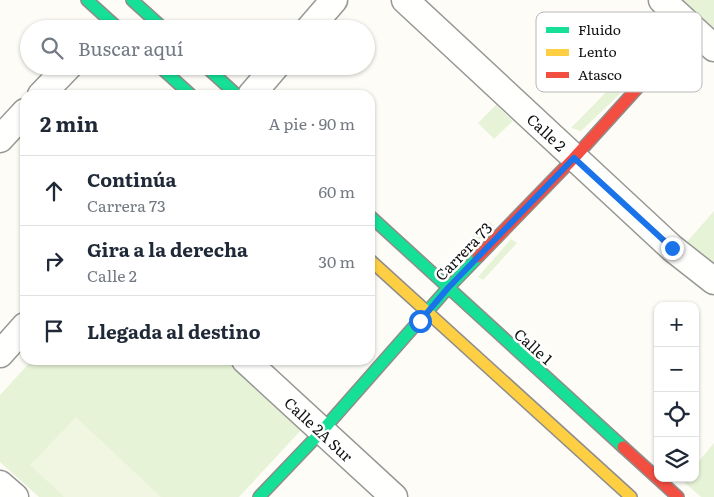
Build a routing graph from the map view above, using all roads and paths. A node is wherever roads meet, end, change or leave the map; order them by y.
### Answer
1 (87, 0) edge
2 (132, 0) edge
3 (334, 0) edge
4 (405, 0) edge
5 (662, 0) edge
6 (675, 12) edge
7 (106, 20) edge
8 (153, 20) edge
9 (317, 20) edge
10 (702, 37) edge
11 (714, 48) edge
12 (60, 75) edge
13 (169, 75) edge
14 (215, 75) edge
15 (268, 75) edge
16 (46, 90) edge
17 (185, 90) edge
18 (231, 90) edge
19 (255, 90) edge
20 (634, 92) edge
21 (20, 117) edge
22 (0, 139) edge
23 (574, 158) junction
24 (375, 221) edge
25 (375, 265) edge
26 (714, 281) edge
27 (448, 288) junction
28 (427, 312) junction
29 (20, 332) edge
30 (0, 354) edge
31 (250, 365) edge
32 (322, 431) junction
33 (0, 484) edge
34 (15, 497) edge
35 (259, 497) edge
36 (394, 497) edge
37 (631, 497) edge
38 (678, 497) edge

1 - 7 street
2 - 8 street
3 - 9 street
4 - 23 street, Calle 2
5 - 6 street
10 - 11 street
12 - 16 street
13 - 17 street
14 - 18 street
15 - 19 street
20 - 23 street, Carrera 73
21 - 22 street
23 - 26 street, Calle 2
23 - 27 street, Carrera 73
24 - 27 street, Calle 1
25 - 28 street
27 - 28 street, Carrera 73
27 - 38 street, Calle 1
28 - 32 street, Carrera 73
28 - 37 street
29 - 30 street
31 - 32 street, Calle 2A Sur
32 - 35 street, Carrera 73
32 - 36 street, Calle 2A Sur
33 - 34 street

